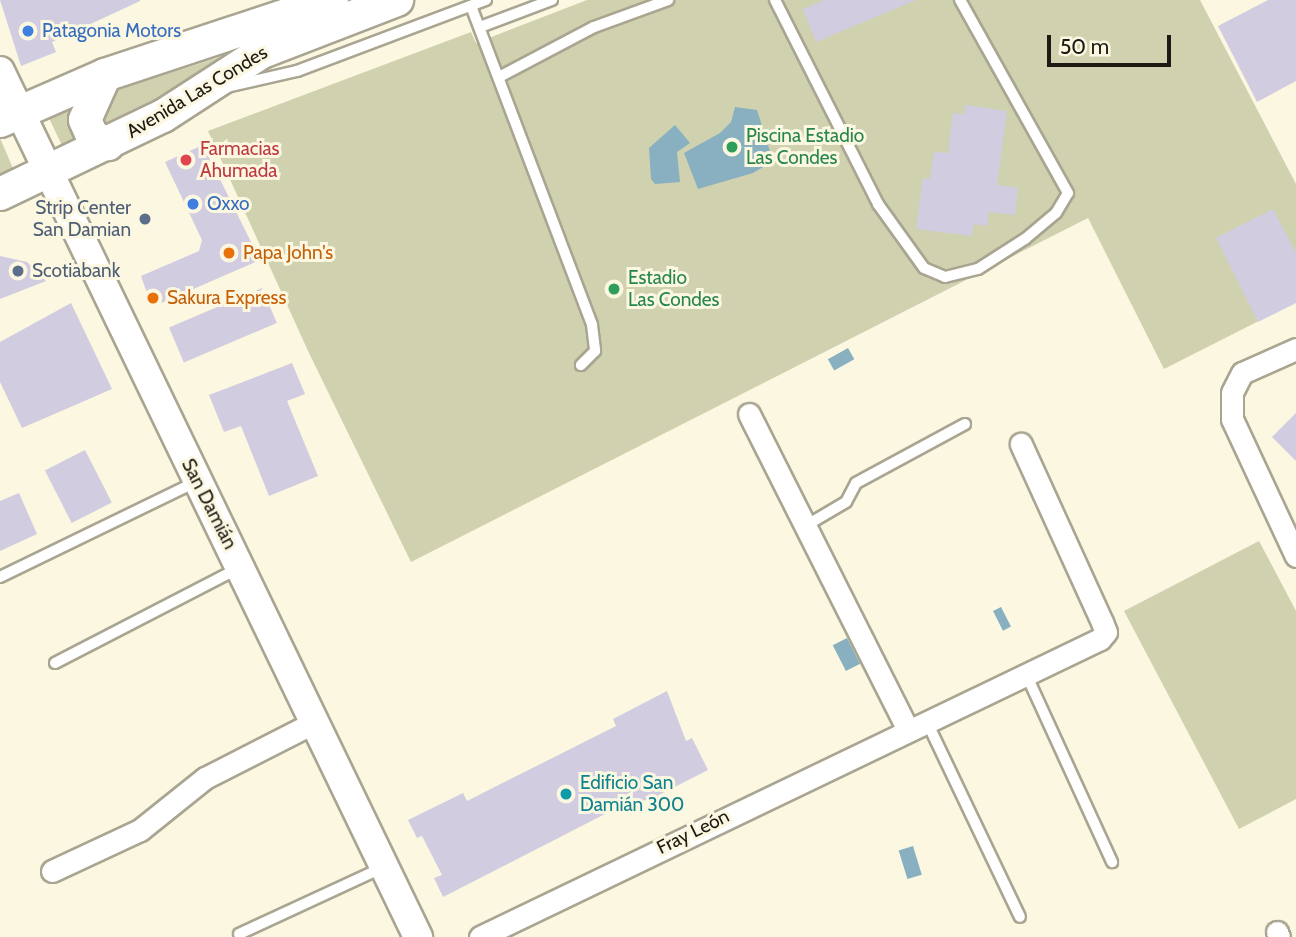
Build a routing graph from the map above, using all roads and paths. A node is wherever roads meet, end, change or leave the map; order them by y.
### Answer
1 (397, 0) edge
2 (486, 0) edge
3 (552, 0) edge
4 (668, 0) edge
5 (775, 0) edge
6 (960, 0) edge
7 (322, 2) edge
8 (471, 6) junction
9 (480, 27) junction
10 (0, 71) edge
11 (105, 75) junction
12 (500, 76) junction
13 (194, 94) junction
14 (9, 117) edge
15 (108, 144) junction
16 (48, 172) junction
17 (0, 194) edge
18 (1296, 349) edge
19 (580, 365) dead end
20 (749, 414) dead end
21 (965, 424) dead end
22 (1021, 444) dead end
23 (197, 481) junction
24 (807, 525) junction
25 (1296, 555) edge
26 (241, 567) junction
27 (0, 577) edge
28 (55, 663) dead end
29 (1026, 674) junction
30 (315, 722) junction
31 (917, 725) junction
32 (1112, 862) dead end
33 (384, 867) junction
34 (52, 871) dead end
35 (1020, 917) dead end
36 (239, 934) dead end
37 (418, 937) edge
38 (480, 937) edge

1 - 13 main road, Avenida Las Condes
2 - 8 lane
3 - 9 lane
4 - 12 lane
5 - 6 lane
7 - 11 main road, Avenida Las Condes
8 - 9 lane
8 - 13 lane
9 - 12 lane
10 - 14 main road, San Damián
11 - 14 main road, Avenida Las Condes
11 - 15 main road
12 - 19 lane
13 - 15 main road, Avenida Las Condes
14 - 16 main road, San Damián
15 - 16 main road, Avenida Las Condes
16 - 17 main road, Avenida Las Condes
16 - 23 main road, San Damián
18 - 25 street
20 - 24 street
21 - 24 lane
22 - 29 street, Fray León
23 - 26 main road, San Damián
23 - 27 lane
24 - 31 street
26 - 28 lane
26 - 30 main road, San Damián
29 - 31 street, Fray León
29 - 32 lane
30 - 33 main road, San Damián
30 - 34 street
31 - 35 lane
31 - 38 street, Fray León
33 - 36 lane
33 - 37 main road, San Damián

